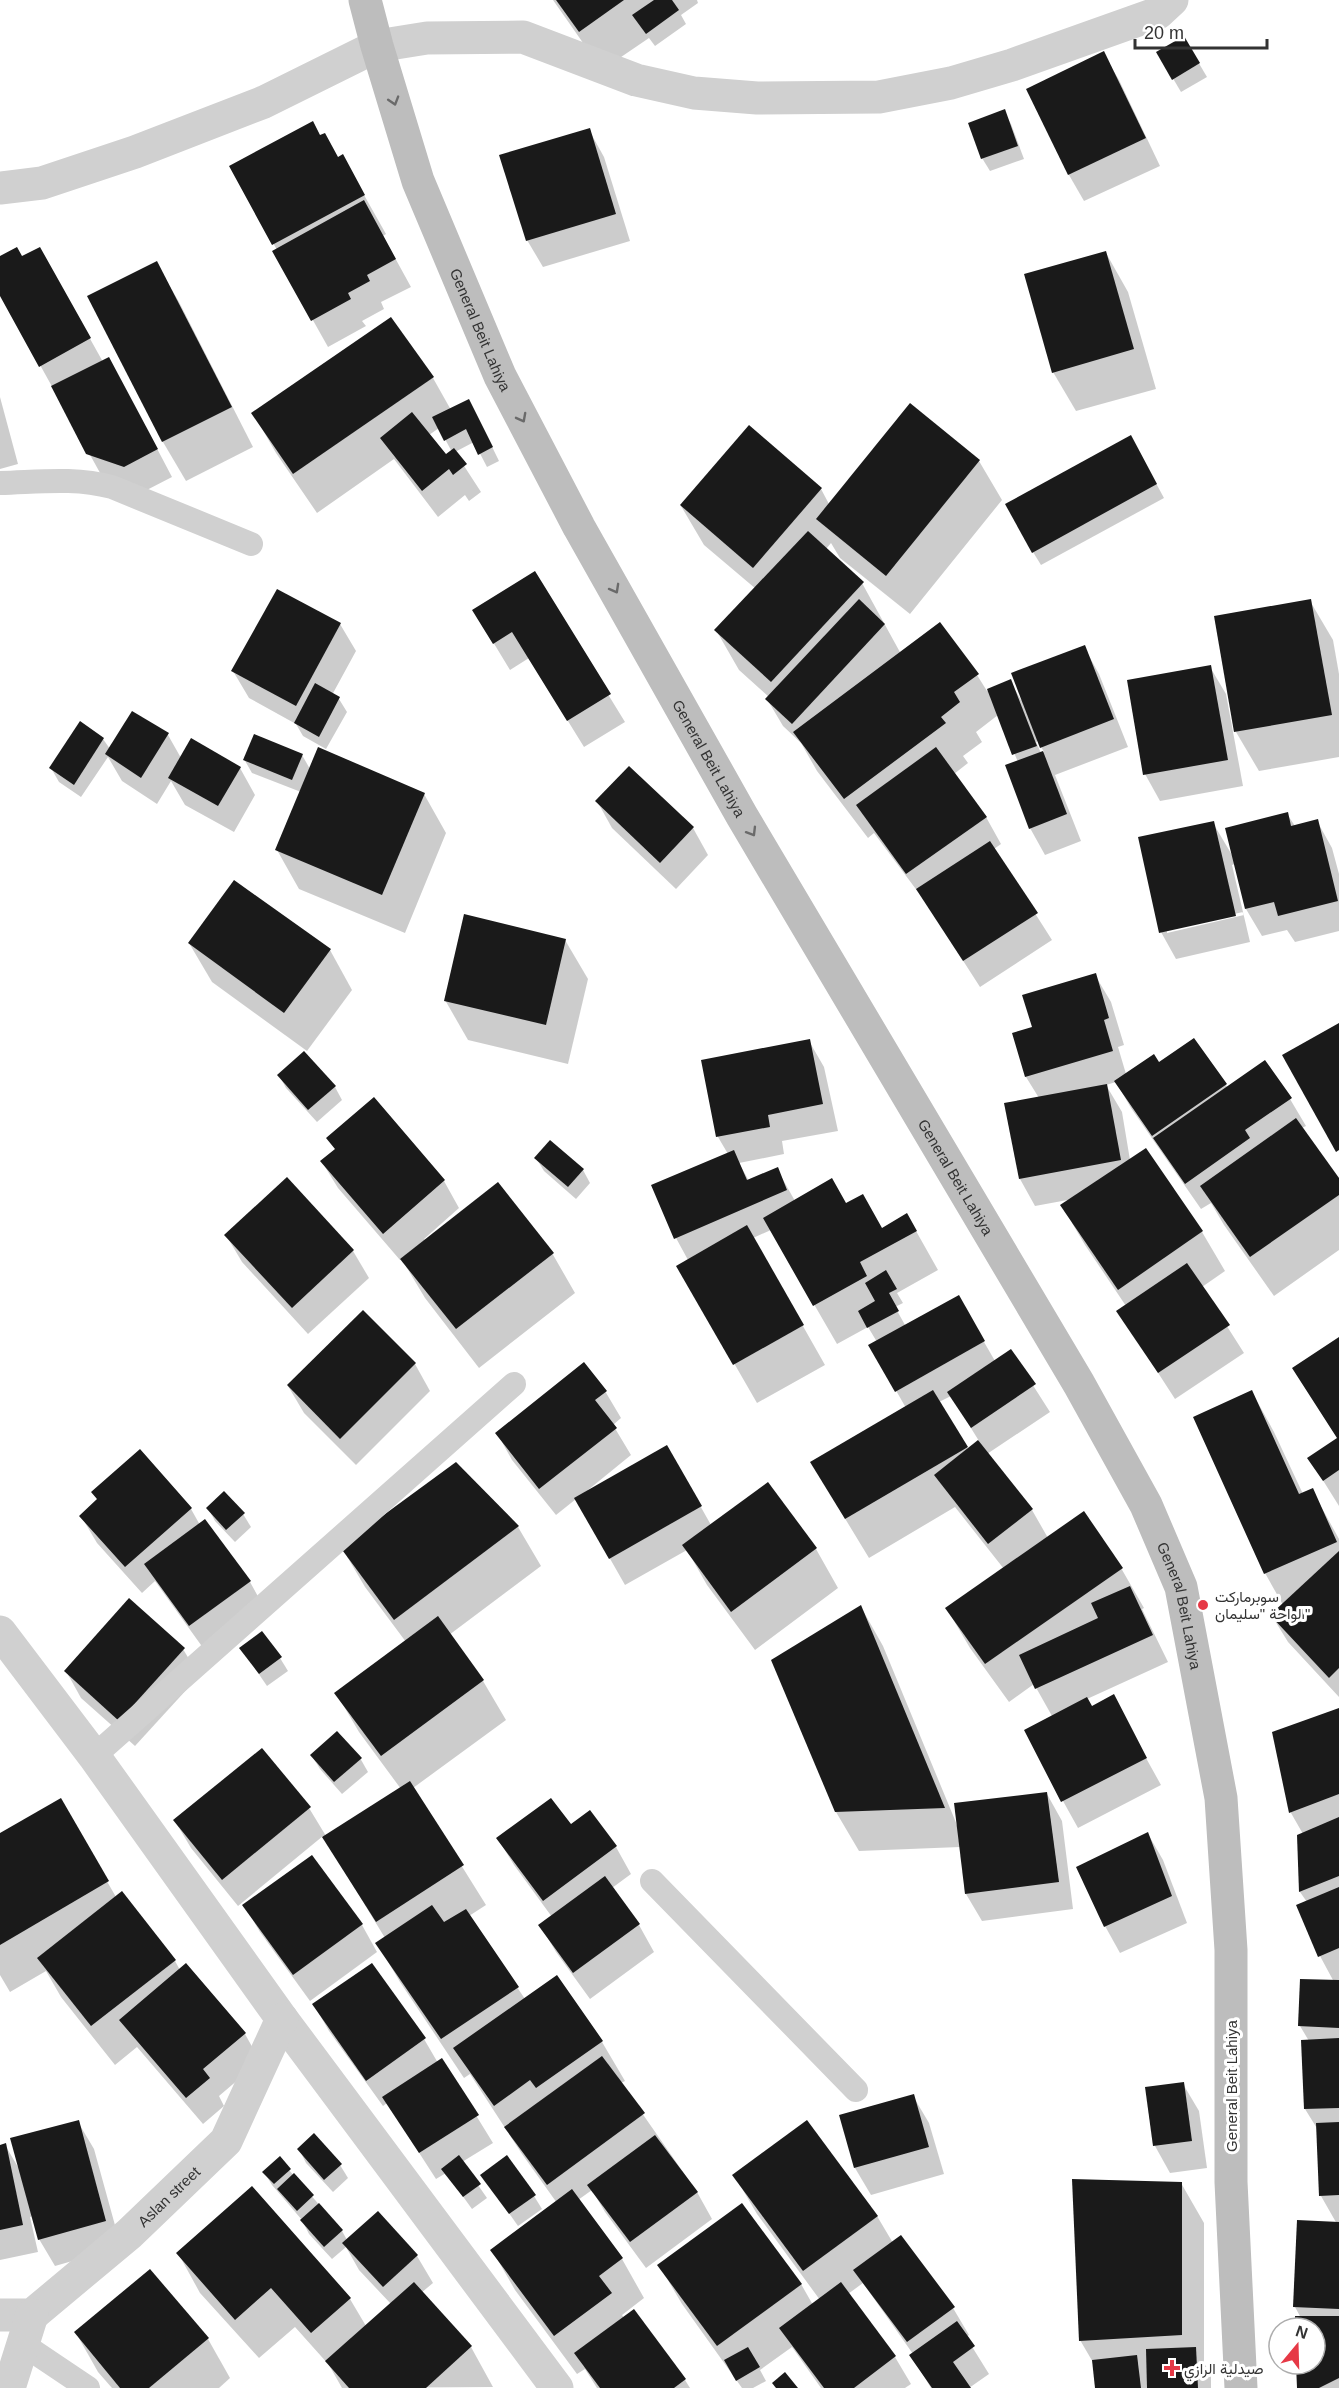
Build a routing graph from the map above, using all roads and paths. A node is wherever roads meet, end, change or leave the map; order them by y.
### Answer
1 (365, 0) edge
2 (1172, 0) edge
3 (377, 45) junction
4 (0, 188) edge
5 (0, 483) edge
6 (251, 544) dead end
7 (514, 1384) dead end
8 (0, 1632) edge
9 (94, 1756) junction
10 (652, 1881) dead end
11 (282, 2019) junction
12 (856, 2090) dead end
13 (0, 2315) edge
14 (28, 2330) junction
15 (9, 2388) edge
16 (88, 2388) edge
17 (557, 2388) edge
18 (1241, 2388) edge

1 - 3 main road, General Beit Lahiya
2 - 3 street
3 - 4 street
3 -> 18 main road, General Beit Lahiya
5 - 6 lane
7 - 9 lane
8 - 9 street
9 - 11 street
10 - 12 lane
11 - 14 street, Aslan street
11 - 17 street
13 - 14 street
14 - 15 street
14 - 16 lane

